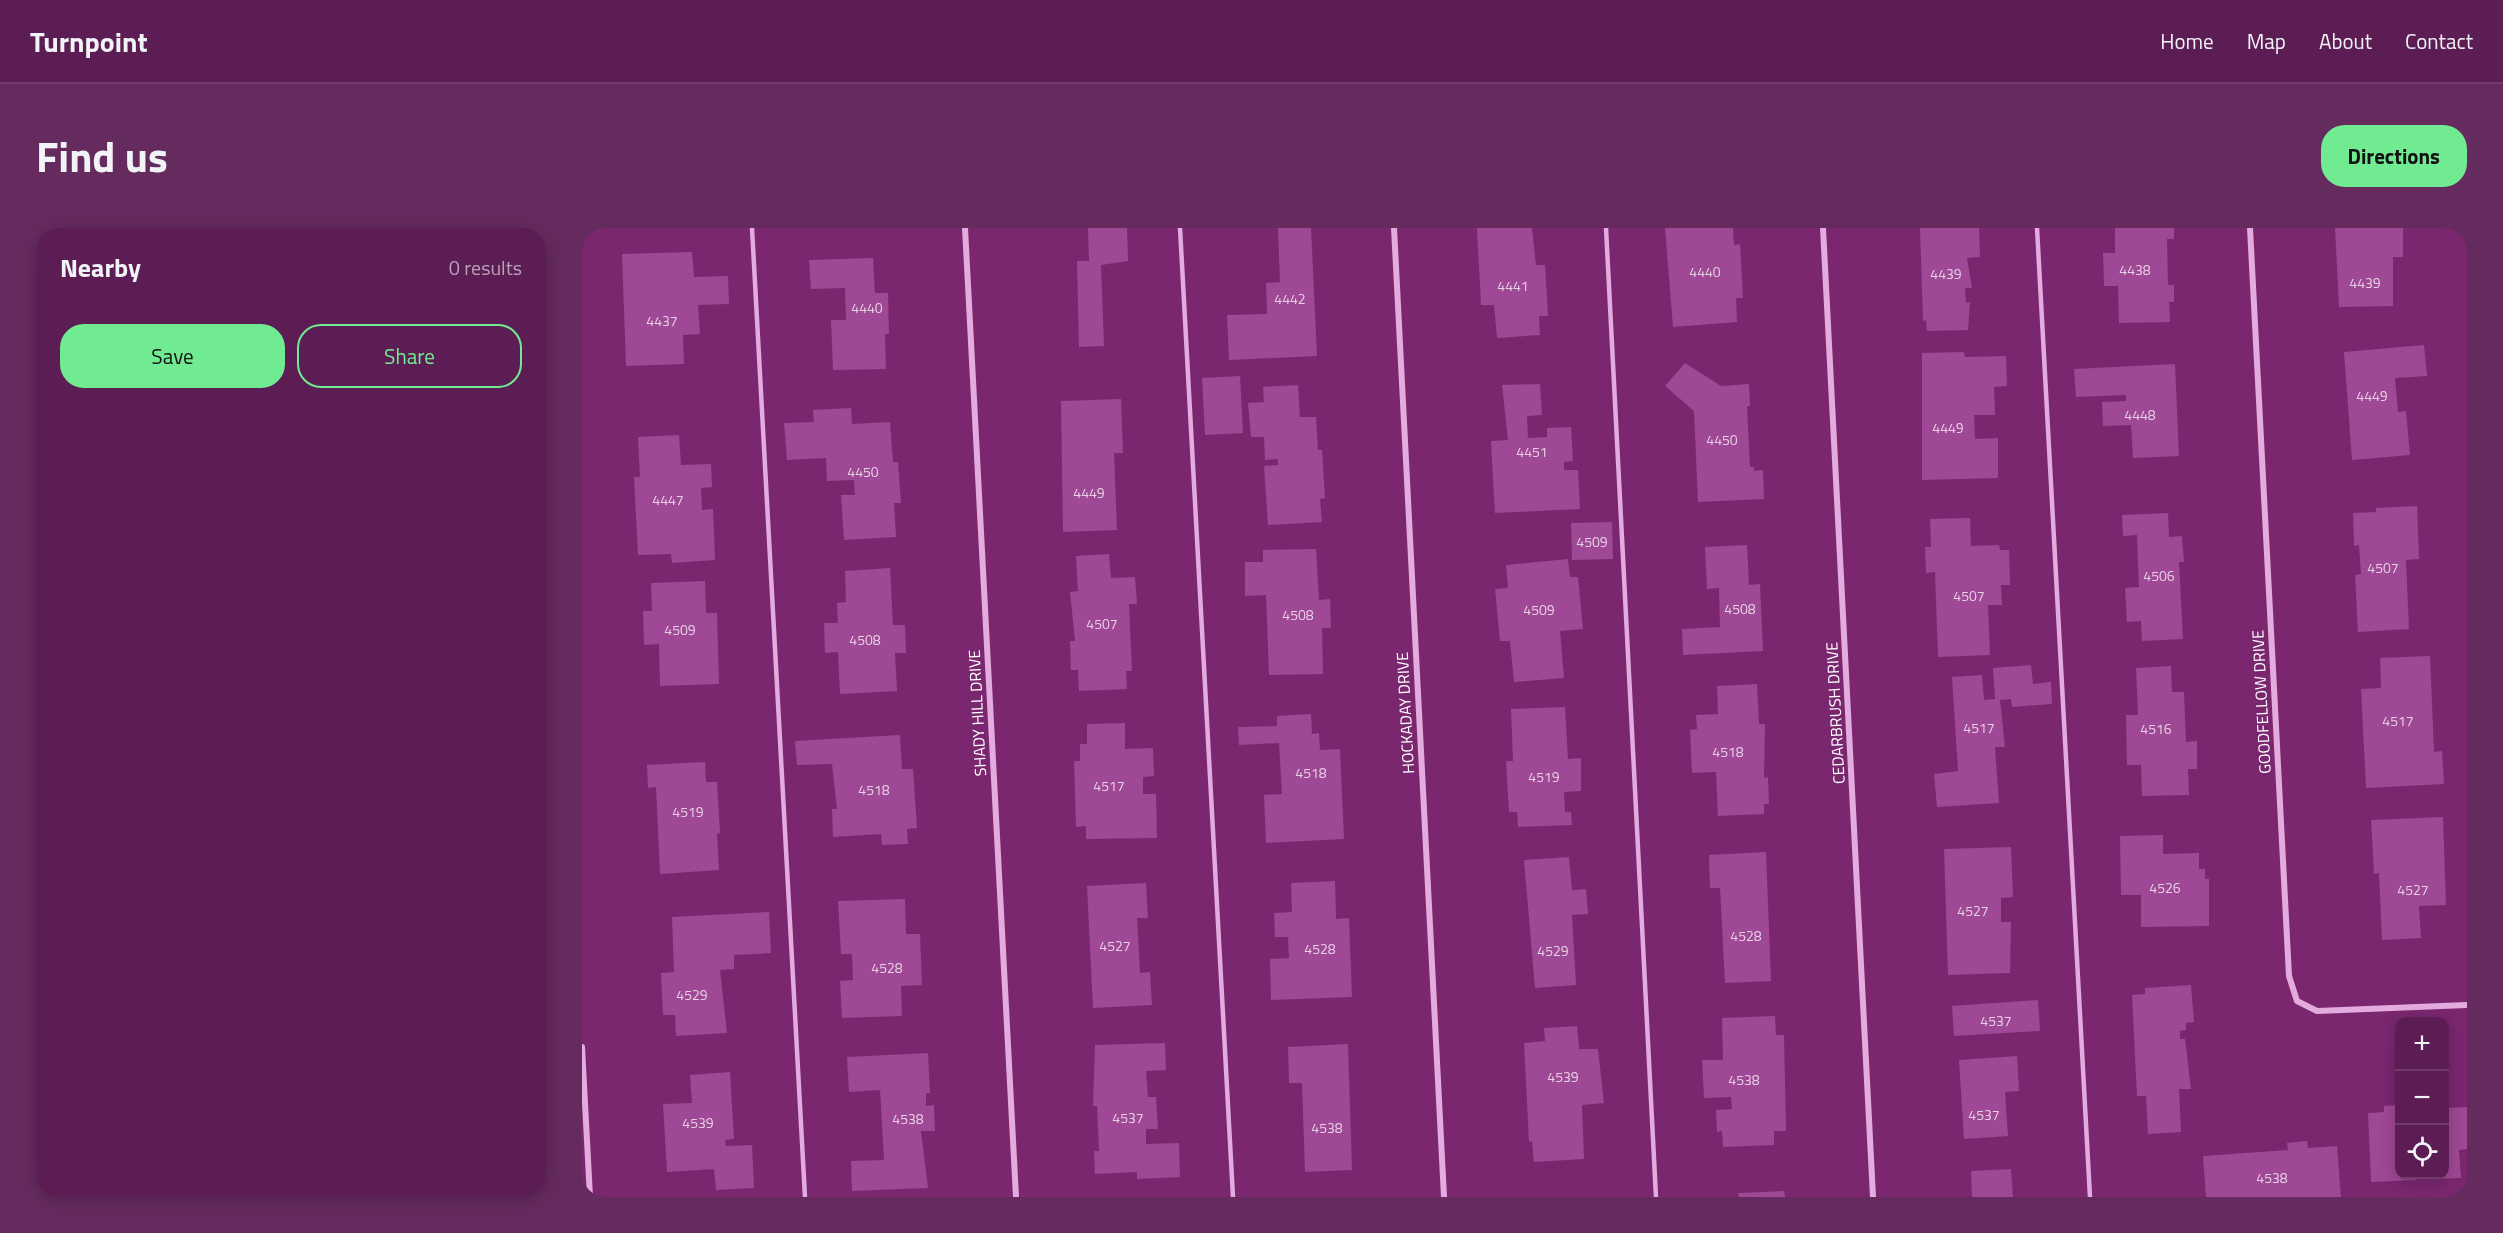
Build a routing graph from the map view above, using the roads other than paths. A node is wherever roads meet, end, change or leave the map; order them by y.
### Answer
1 (752, 228) edge
2 (965, 228) edge
3 (1180, 228) edge
4 (1394, 228) edge
5 (1606, 228) edge
6 (1823, 228) edge
7 (2037, 228) edge
8 (2250, 228) edge
9 (2467, 1005) edge
10 (582, 1047) edge
11 (590, 1197) edge
12 (805, 1197) edge
13 (1016, 1197) edge
14 (1233, 1197) edge
15 (1444, 1197) edge
16 (1656, 1197) edge
17 (1873, 1197) edge
18 (2090, 1197) edge

1 - 12 lane
2 - 13 street, SHADY HILL DRIVE
3 - 14 lane
4 - 15 street, HOCKADAY DRIVE
5 - 16 lane
6 - 17 street, CEDARBRUSH DRIVE
7 - 18 lane
8 - 9 street, GOODFELLOW DRIVE
10 - 11 street

